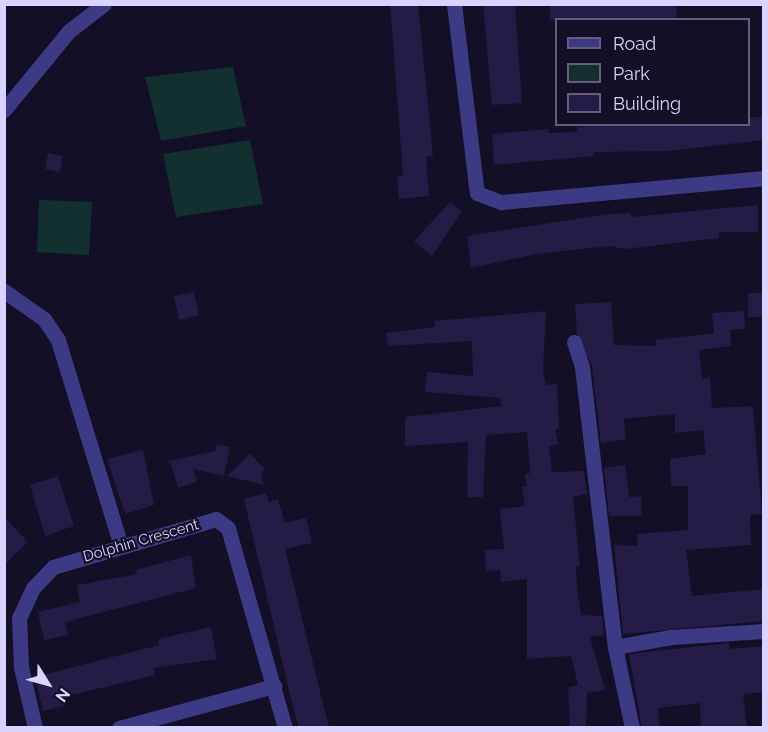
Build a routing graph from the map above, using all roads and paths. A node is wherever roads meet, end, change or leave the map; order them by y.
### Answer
1 (104, 4) edge
2 (454, 4) edge
3 (4, 110) edge
4 (764, 178) edge
5 (4, 291) edge
6 (574, 342) dead end
7 (121, 546) junction
8 (764, 631) edge
9 (615, 647) junction
10 (274, 686) junction
11 (35, 728) edge
12 (119, 728) edge
13 (285, 728) edge
14 (632, 728) edge

1 - 3 street
2 - 4 street
5 - 7 street
6 - 9 street
7 - 10 street, Dolphin Crescent
7 - 11 street, Dolphin Crescent
8 - 9 street
9 - 14 street
10 - 12 street
10 - 13 street, Dolphin Crescent

